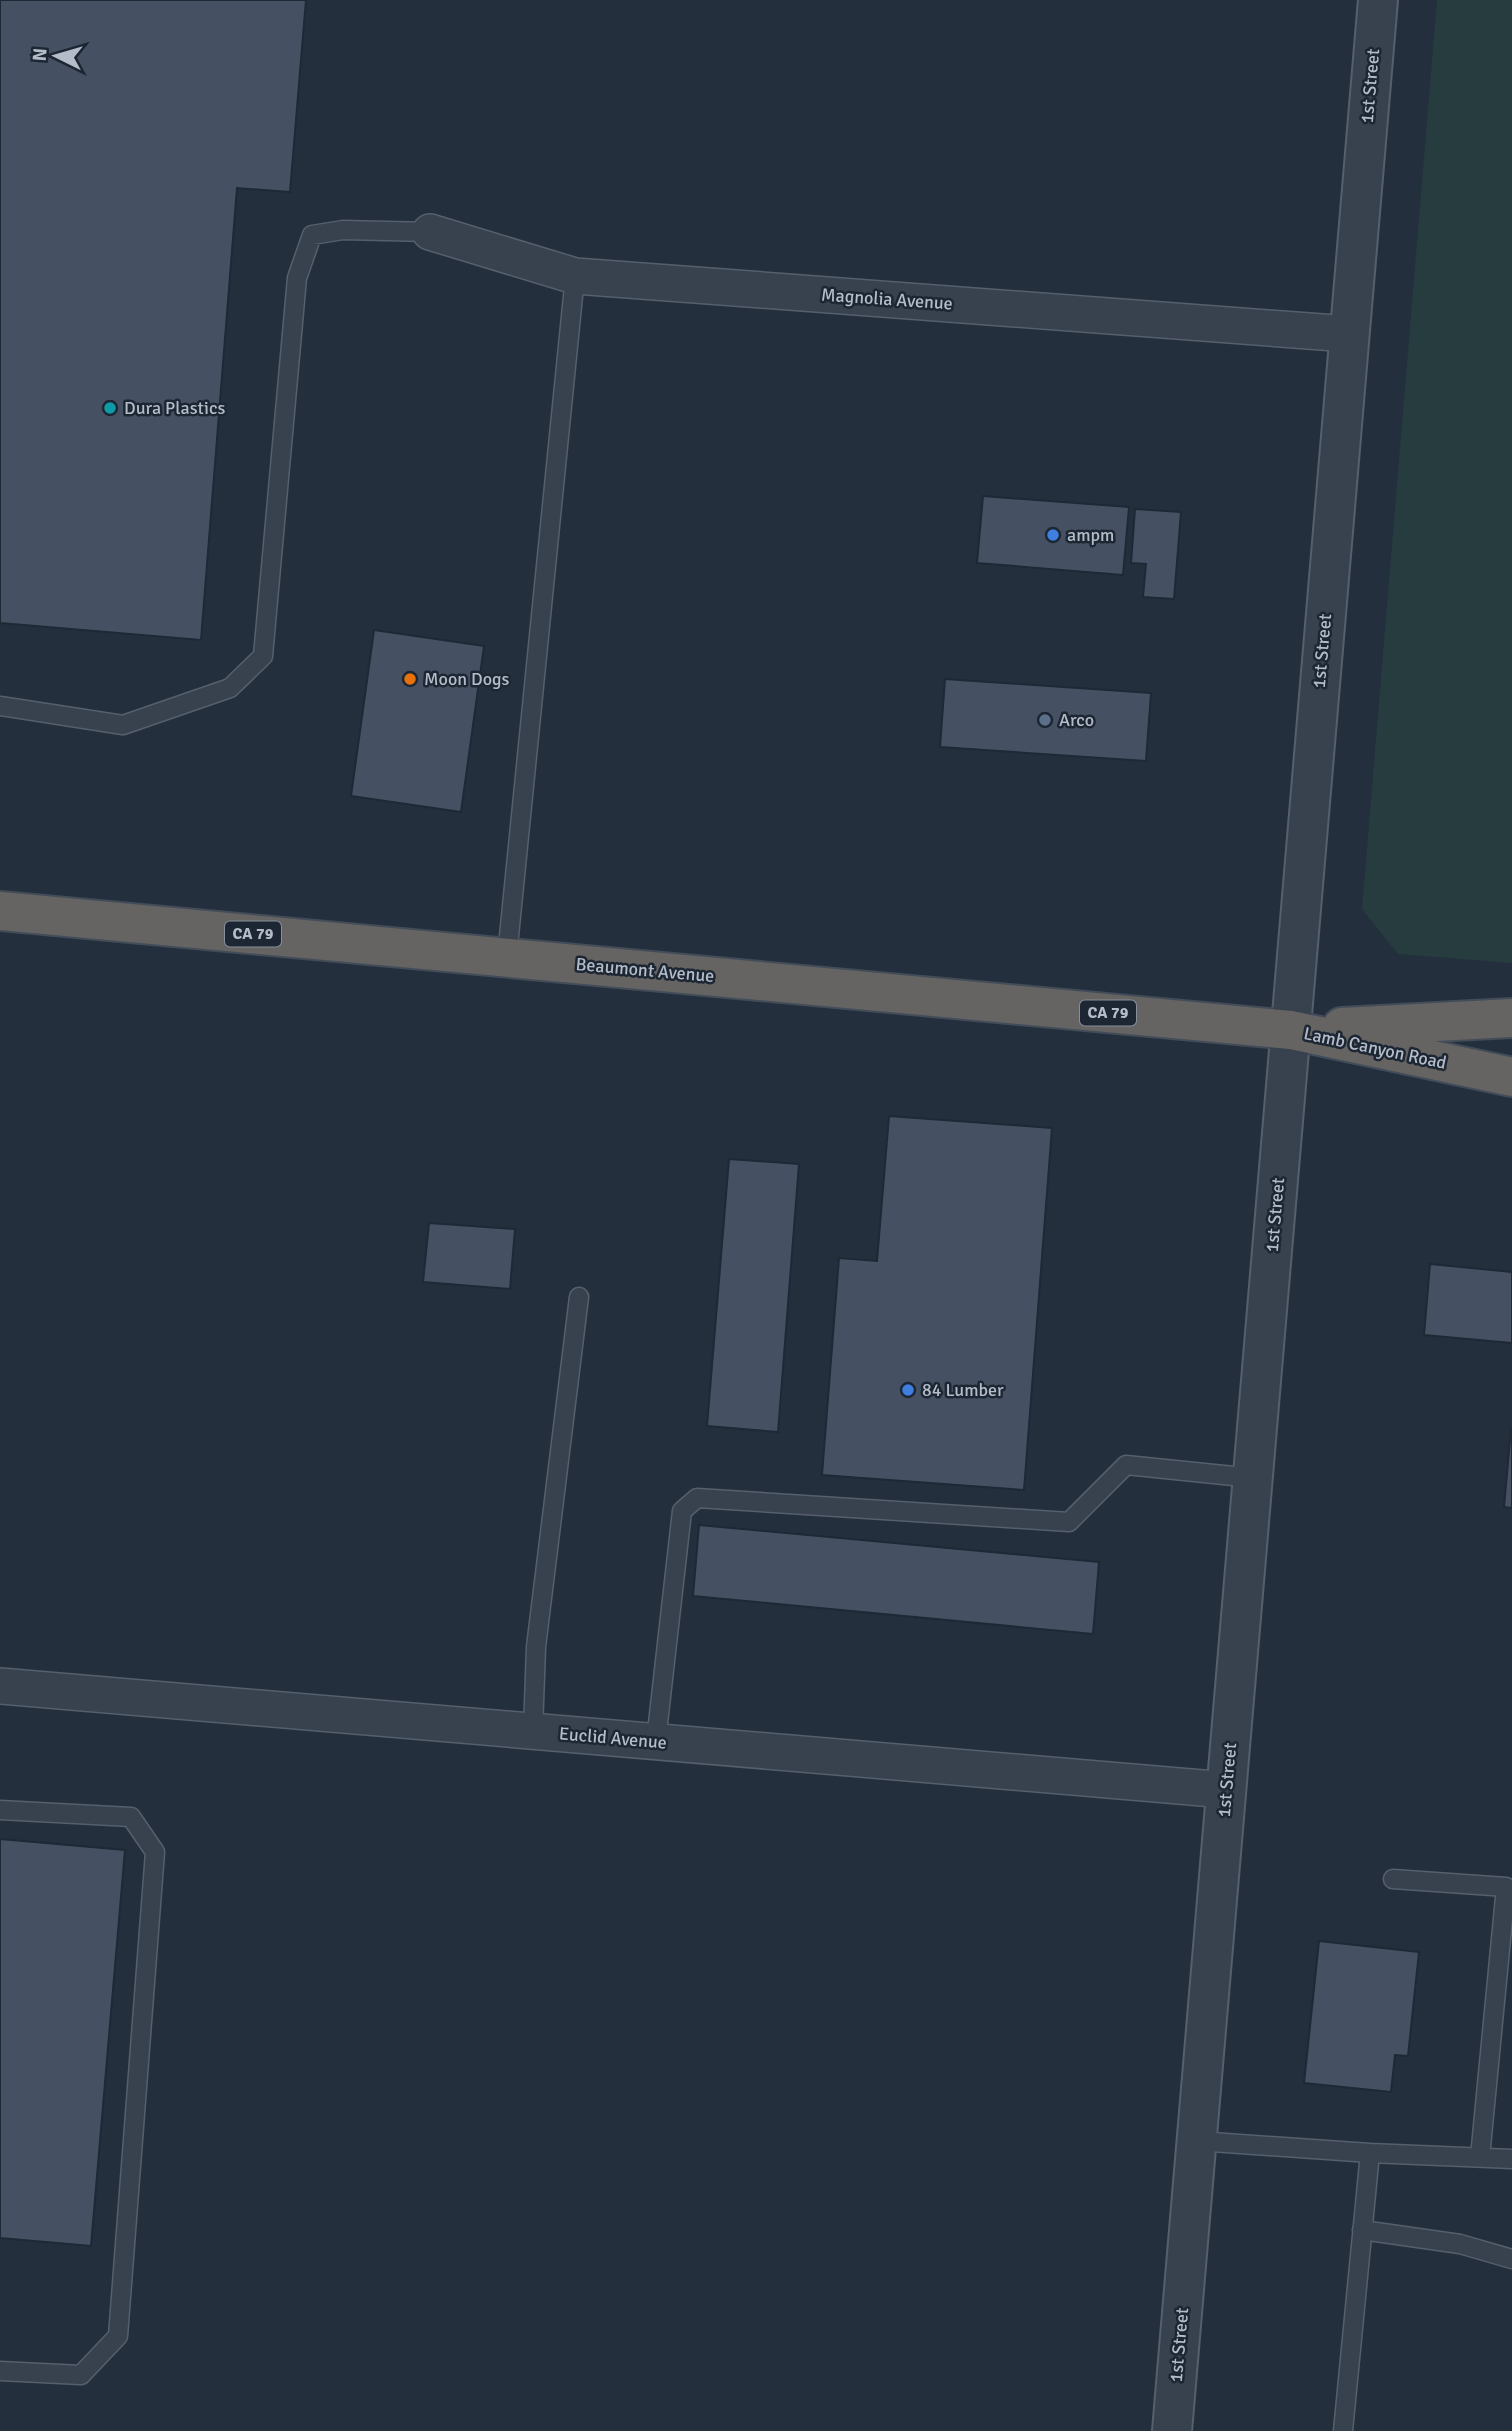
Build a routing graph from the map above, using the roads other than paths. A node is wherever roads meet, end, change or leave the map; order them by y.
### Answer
1 (1378, 0) edge
2 (430, 232) joint
3 (575, 276) junction
4 (1349, 334) junction
5 (0, 706) edge
6 (0, 911) edge
7 (507, 956) junction
8 (1512, 1018) edge
9 (1291, 1030) junction
10 (1512, 1077) edge
11 (579, 1297) dead end
12 (1253, 1478) junction
13 (0, 1686) edge
14 (533, 1731) junction
15 (656, 1741) junction
16 (1226, 1790) junction
17 (0, 1810) edge
18 (1393, 1879) dead end
19 (1197, 2141) junction
20 (1370, 2153) junction
21 (1480, 2157) junction
22 (1512, 2158) edge
23 (1362, 2230) junction
24 (1512, 2259) edge
25 (0, 2371) edge
26 (1172, 2431) edge
27 (1343, 2431) edge

1 - 4 street, 1st Street
2 - 3 street, Magnolia Avenue
2 - 5 lane
3 - 4 street, Magnolia Avenue
3 - 7 lane
4 - 9 street, 1st Street
6 - 7 highway, Beaumont Avenue / CA 79
7 - 9 highway, Beaumont Avenue / CA 79
8 - 9 highway, Lamb Canyon Road / CA 79
9 - 10 highway, Lamb Canyon Road / CA 79
9 - 12 street, 1st Street
11 - 14 lane
12 - 15 lane
12 - 16 street, 1st Street
13 - 14 street, Euclid Avenue
14 - 15 street, Euclid Avenue
15 - 16 street, Euclid Avenue
16 - 19 street, 1st Street
17 - 25 lane
18 - 21 lane
19 - 20 lane
19 - 26 street, 1st Street
20 - 21 lane
20 - 23 lane
21 - 22 lane
23 - 24 lane
23 - 27 lane

